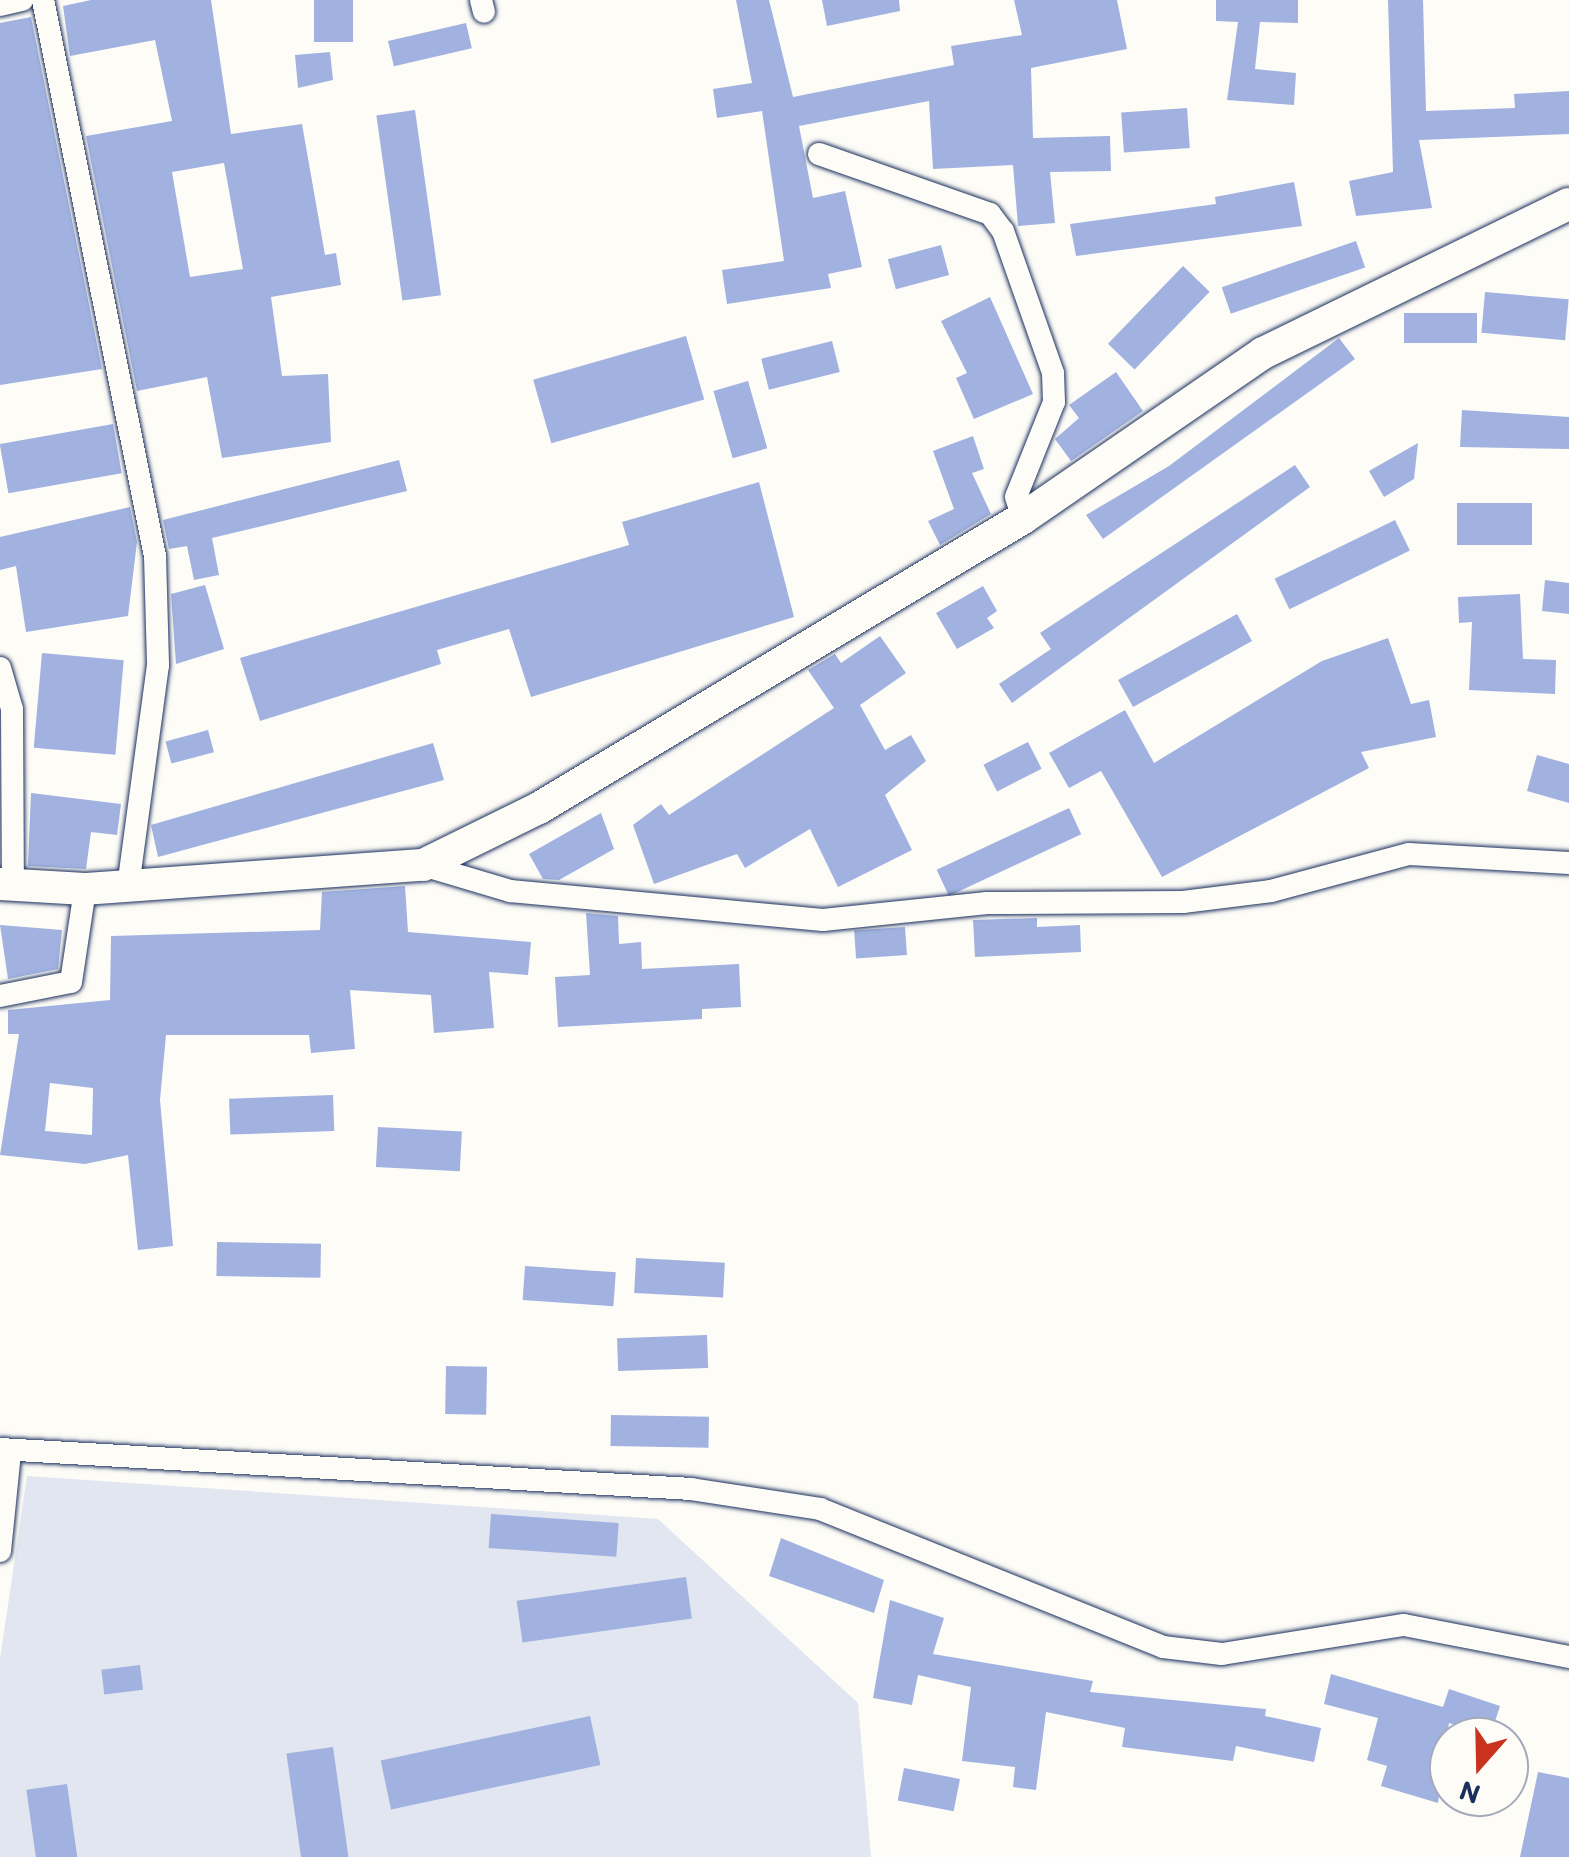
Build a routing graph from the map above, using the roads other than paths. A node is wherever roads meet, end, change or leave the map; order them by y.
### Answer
1 (22, 0) edge
2 (43, 0) edge
3 (0, 5) edge
4 (819, 154) dead end
5 (1569, 204) edge
6 (1023, 518) junction
7 (0, 668) edge
8 (1569, 863) edge
9 (423, 865) junction
10 (6, 884) edge
11 (128, 886) junction
12 (85, 889) junction
13 (0, 996) edge
14 (5, 1450) edge
15 (0, 1551) edge
16 (1569, 1657) edge

1 - 3 street
2 - 11 street
4 - 6 street
5 - 6 street
6 - 9 street
7 - 10 street
8 - 9 street
9 - 11 street
10 - 12 street
11 - 12 street
12 - 13 street
14 - 15 street
14 - 16 street

